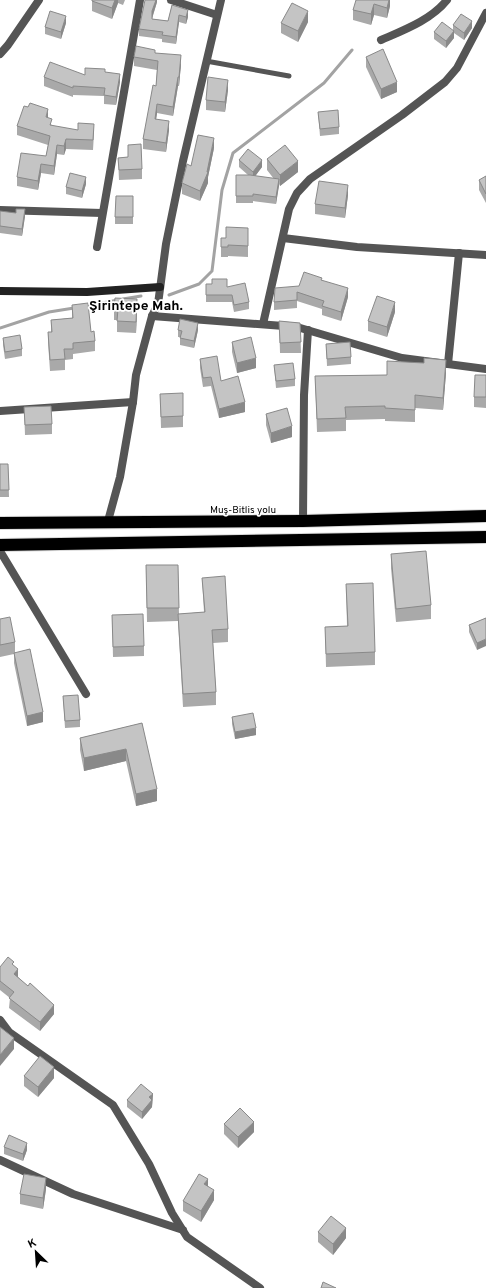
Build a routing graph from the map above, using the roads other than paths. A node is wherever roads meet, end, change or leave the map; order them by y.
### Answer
1 (39, 0) edge
2 (140, 0) edge
3 (171, 0) edge
4 (221, 0) edge
5 (447, 0) edge
6 (486, 13) edge
7 (217, 15) junction
8 (381, 40) dead end
9 (0, 54) edge
10 (206, 60) junction
11 (289, 76) dead end
12 (0, 210) edge
13 (102, 213) junction
14 (283, 238) junction
15 (97, 247) dead end
16 (459, 253) junction
17 (486, 255) edge
18 (160, 286) junction
19 (0, 291) edge
20 (152, 316) junction
21 (264, 324) junction
22 (308, 330) junction
23 (448, 364) junction
24 (486, 369) edge
25 (133, 402) junction
26 (0, 411) edge
27 (486, 516) edge
28 (108, 521) junction
29 (303, 521) junction
30 (0, 523) edge
31 (486, 537) edge
32 (0, 545) edge
33 (0, 551) edge
34 (86, 694) dead end
35 (0, 1021) edge
36 (0, 1160) edge
37 (183, 1230) junction
38 (260, 1288) edge

1 - 9 street
2 - 13 street
3 - 7 street
4 - 7 street
5 - 8 street
6 - 14 street
7 - 10 street
10 - 11 lane
10 - 18 street
12 - 13 street
13 - 15 street
14 - 16 street
14 - 21 street
16 - 17 street
16 - 23 street
18 - 19 street
18 - 20 street
20 - 21 street
20 - 25 street
21 - 22 street
22 - 23 street
22 - 29 street
23 - 24 street
25 - 26 street
25 - 28 street
27 - 29 highway, Muş-Bitlis yolu
28 - 29 highway, Muş-Bitlis yolu
28 - 30 highway, Muş-Bitlis yolu
31 - 32 highway
33 - 34 street
35 - 37 street
36 - 37 street
37 - 38 street

